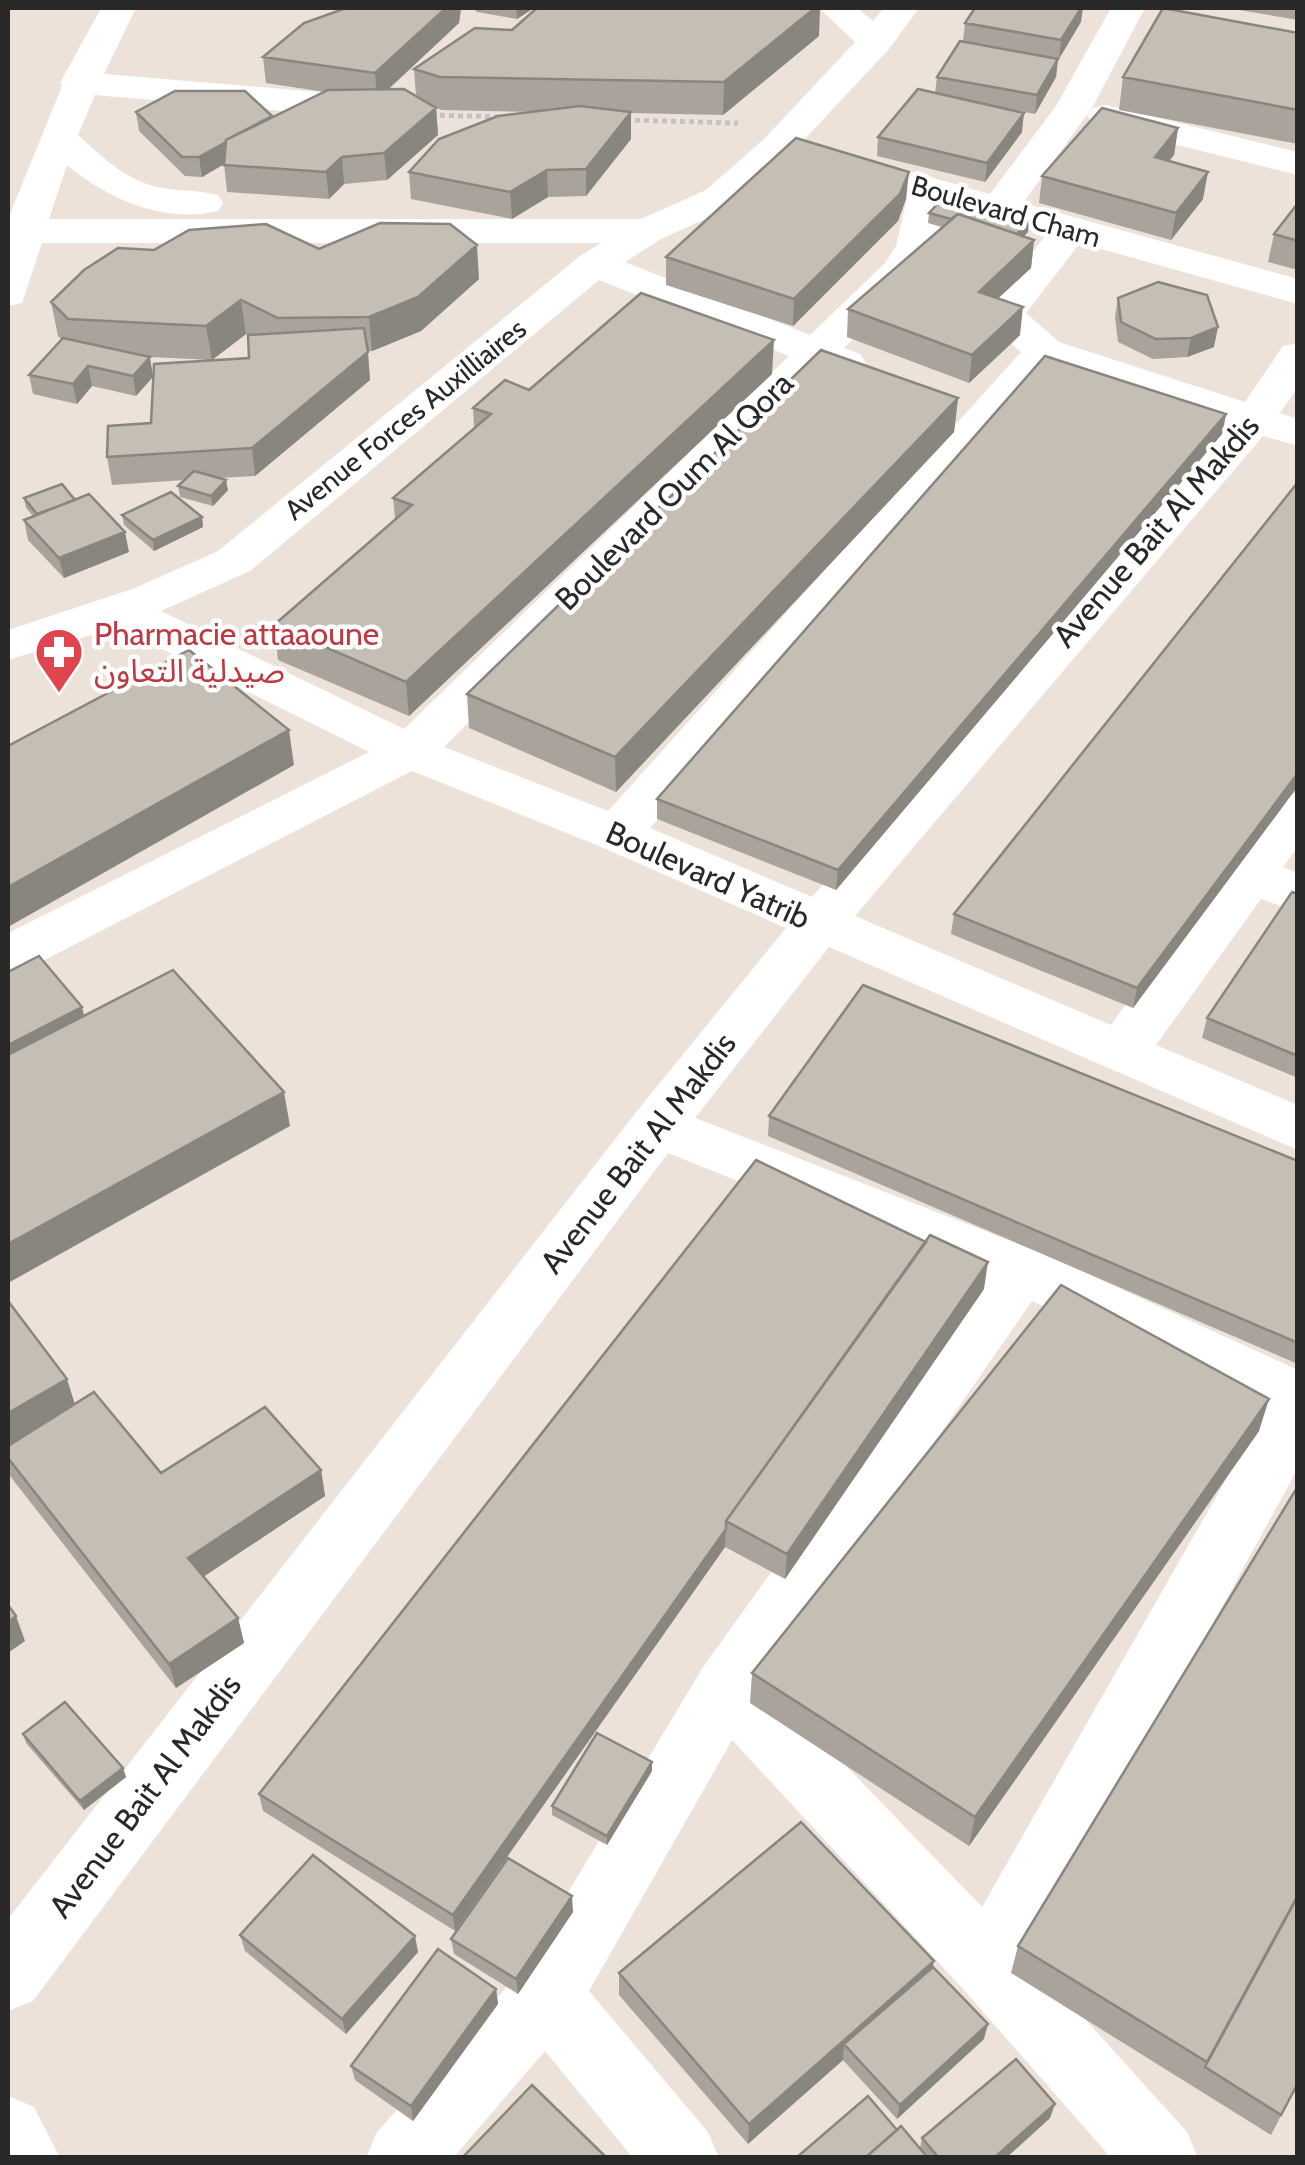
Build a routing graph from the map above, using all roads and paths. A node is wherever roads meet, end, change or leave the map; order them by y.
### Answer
1 (118, 8) edge
2 (836, 8) edge
3 (902, 8) edge
4 (1141, 9) edge
5 (876, 41) junction
6 (78, 83) junction
7 (403, 104) joint
8 (1073, 108) junction
9 (520, 118) edge
10 (619, 120) edge
11 (788, 136) junction
12 (58, 137) junction
13 (1298, 164) edge
14 (928, 189) junction
15 (999, 209) junction
16 (1071, 229) junction
17 (16, 231) edge
18 (398, 231) junction
19 (647, 231) junction
20 (594, 264) junction
21 (1298, 292) edge
22 (8, 294) edge
23 (1044, 351) junction
24 (816, 352) junction
25 (1298, 355) edge
26 (884, 378) edge
27 (1276, 426) edge
28 (122, 611) junction
29 (8, 646) edge
30 (410, 752) junction
31 (1298, 810) edge
32 (617, 834) junction
33 (1248, 873) junction
34 (1298, 894) edge
35 (818, 923) junction
36 (8, 956) edge
37 (1121, 1052) junction
38 (657, 1126) junction
39 (1298, 1129) edge
40 (1022, 1270) junction
41 (1298, 1398) edge
42 (1298, 1409) edge
43 (726, 1688) junction
44 (988, 1964) junction
45 (8, 1976) edge
46 (546, 1996) junction
47 (8, 2134) edge
48 (24, 2158) edge
49 (402, 2158) edge
50 (682, 2158) edge
51 (1161, 2158) edge

1 - 6 street
2 - 5 street
3 - 5 street
4 - 8 street
5 - 11 street
6 - 7 street
6 - 12 street
7 - 9 path
8 - 13 street
8 - 15 street
10 - 11 path
11 - 14 street, Boulevard Cham
11 - 19 street, Avenue Forces Auxilliaires
12 - 17 street
12 - 18 street
14 - 15 street, Boulevard Cham
14 - 24 street, Boulevard Oum Al Qora
15 - 16 street, Boulevard Cham
16 - 21 street, Boulevard Cham
16 - 23 street
17 - 18 street
17 - 22 street
18 - 19 street
19 - 20 street, Avenue Forces Auxilliaires
20 - 24 street
20 - 28 street, Avenue Forces Auxilliaires
23 - 27 street
23 - 32 street
24 - 26 street
24 - 30 street, Boulevard Oum Al Qora
25 - 27 street, Avenue Bait Al Makdis
27 - 35 street, Avenue Bait Al Makdis
28 - 29 street, Avenue Forces Auxilliaires
28 - 30 street, Boulevard Yatrib
30 - 32 street, Boulevard Yatrib
30 - 36 street, Boulevard Oum Al Qora
31 - 33 street
32 - 35 street, Boulevard Yatrib
33 - 34 street
33 - 37 street
35 - 37 street, Boulevard Yatrib
35 - 38 street, Avenue Bait Al Makdis
37 - 39 street, Boulevard Yatrib
38 - 40 street
38 - 45 street, Avenue Bait Al Makdis
40 - 41 street
40 - 43 street
42 - 44 street
43 - 44 street
43 - 46 street
44 - 51 street
46 - 49 street
46 - 50 street
47 - 48 street

